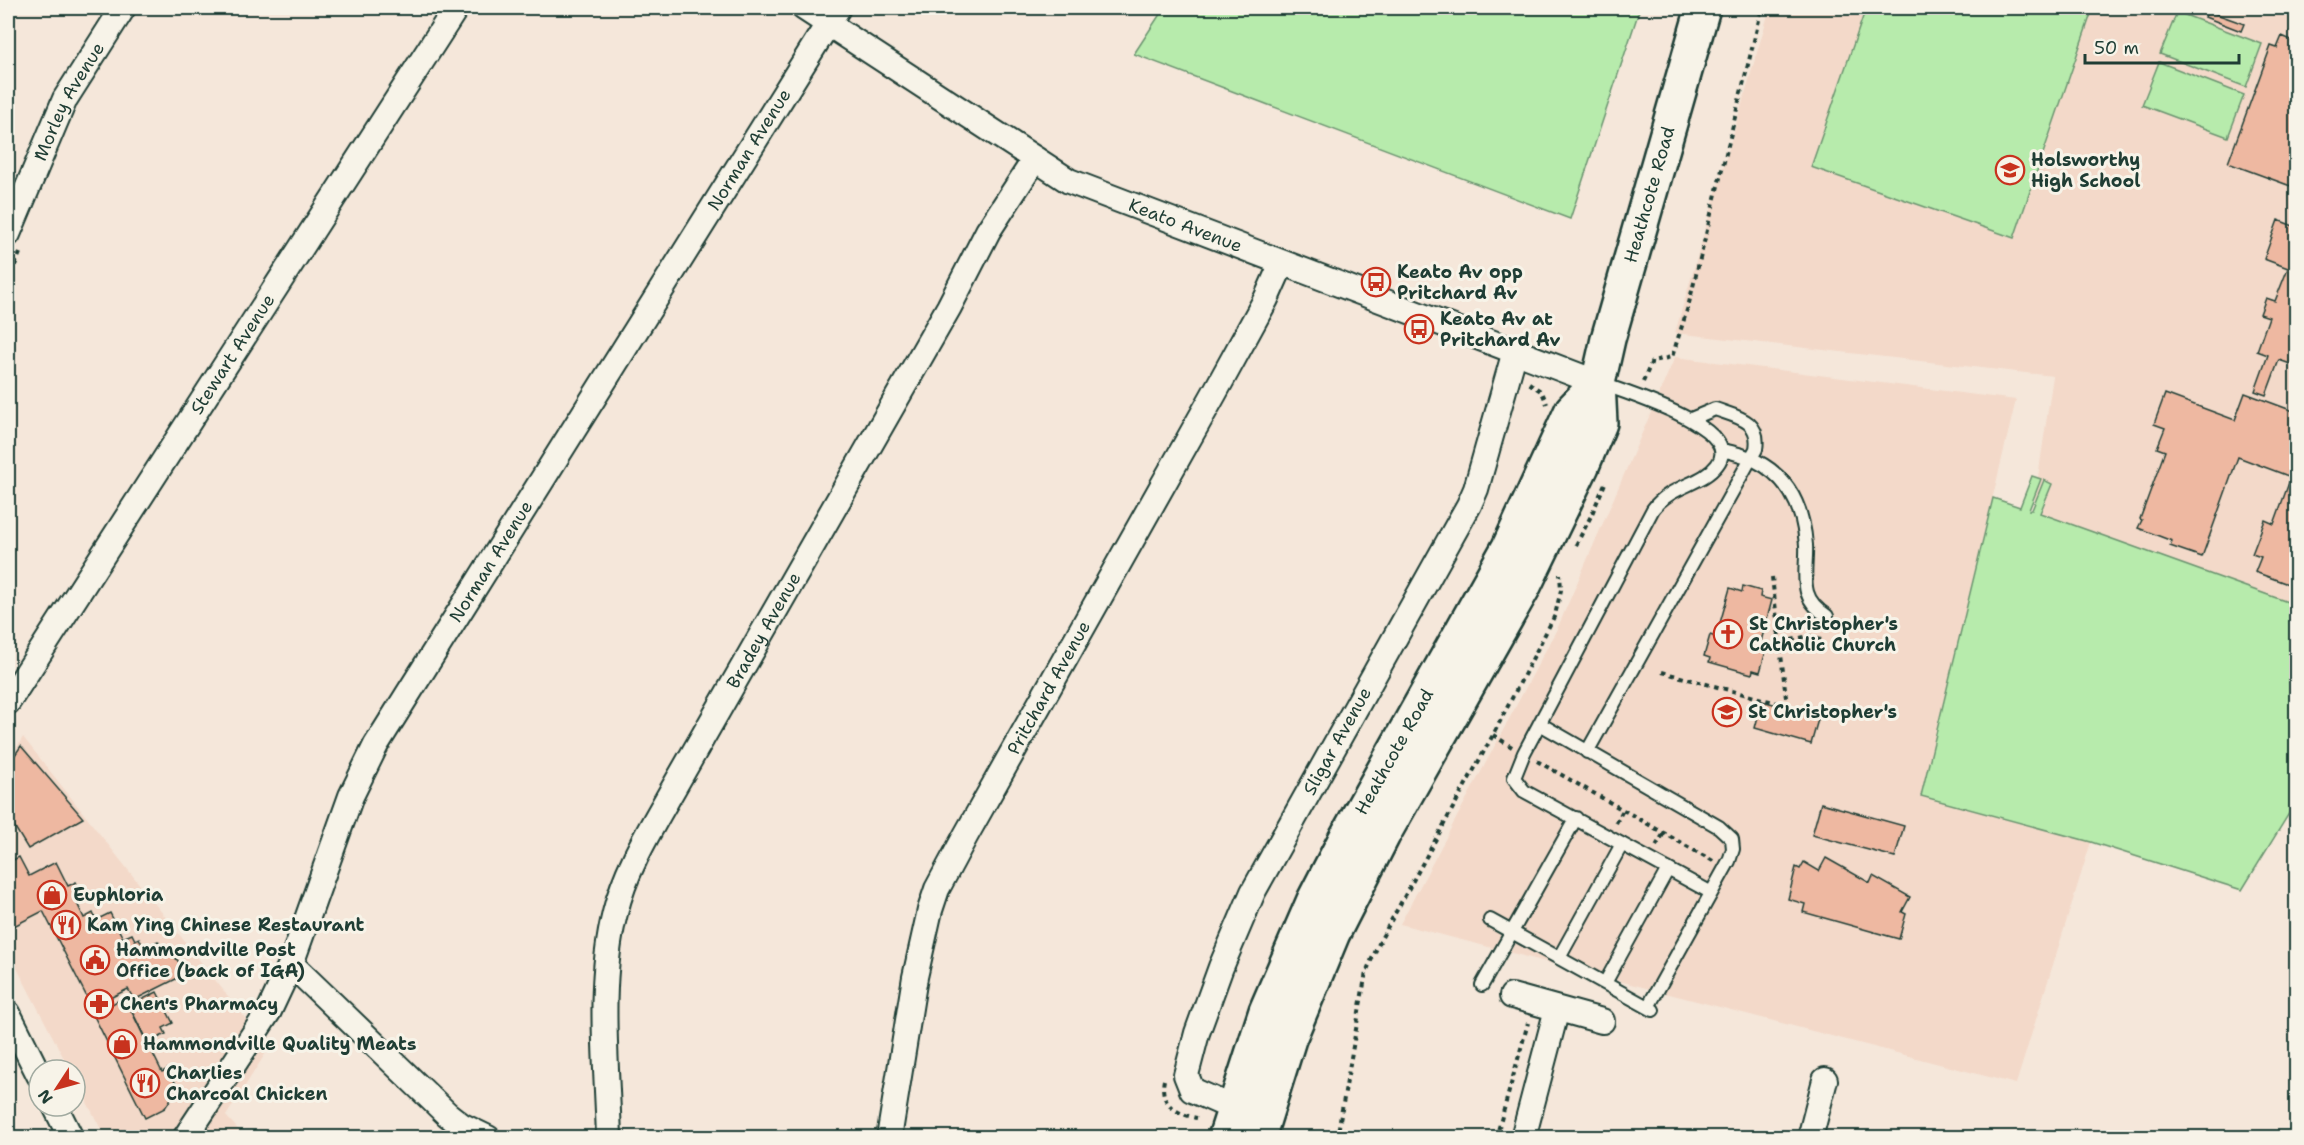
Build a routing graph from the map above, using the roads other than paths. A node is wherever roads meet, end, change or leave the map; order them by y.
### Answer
1 (123, 8) edge
2 (456, 8) edge
3 (804, 8) edge
4 (1703, 8) edge
5 (833, 15) edge
6 (1035, 159) junction
7 (8, 234) edge
8 (1282, 263) junction
9 (1515, 351) junction
10 (1598, 382) junction
11 (1691, 419) junction
12 (1721, 450) junction
13 (1750, 459) junction
14 (1827, 616) dead end
15 (8, 702) edge
16 (1540, 724) junction
17 (1587, 752) junction
18 (1576, 818) junction
19 (1622, 844) junction
20 (1668, 869) junction
21 (1710, 892) junction
22 (1490, 920) dead end
23 (1512, 932) junction
24 (1559, 958) junction
25 (291, 964) junction
26 (1605, 983) junction
27 (1482, 985) dead end
28 (8, 1013) edge
29 (1602, 1021) dead end
30 (30, 1058) edge
31 (1825, 1080) dead end
32 (61, 1118) edge
33 (1229, 1123) edge
34 (71, 1137) edge
35 (185, 1137) edge
36 (488, 1137) edge
37 (609, 1137) edge
38 (889, 1137) edge
39 (1258, 1137) edge
40 (1523, 1137) edge
41 (1810, 1137) edge

1 - 7 street, Morley Avenue
2 - 15 street, Stewart Avenue
3 - 5 street, Keato Avenue
4 - 10 main road, Heathcote Road
5 - 6 street, Keato Avenue
5 - 25 street, Norman Avenue
6 - 8 street, Keato Avenue
6 - 37 street, Bradey Avenue
8 - 9 street, Keato Avenue
8 - 38 street, Pritchard Avenue
9 - 10 street, Keato Avenue
9 - 33 street, Sligar Avenue
10 - 11 lane
10 - 33 main road, Heathcote Road
10 - 39 main road, Heathcote Road
11 - 12 lane
11 - 13 lane
12 - 13 lane
12 - 16 lane
13 - 14 lane
13 - 17 lane
16 - 17 lane
16 - 18 lane
17 - 21 lane
18 - 19 lane
18 - 23 lane
19 - 20 lane
19 - 24 lane
20 - 21 lane
20 - 26 lane
21 - 26 lane
22 - 23 lane
23 - 24 lane
23 - 27 lane
24 - 26 lane
25 - 35 street, Norman Avenue
25 - 36 street
28 - 30 street
29 - 40 street
31 - 41 street
32 - 34 street

